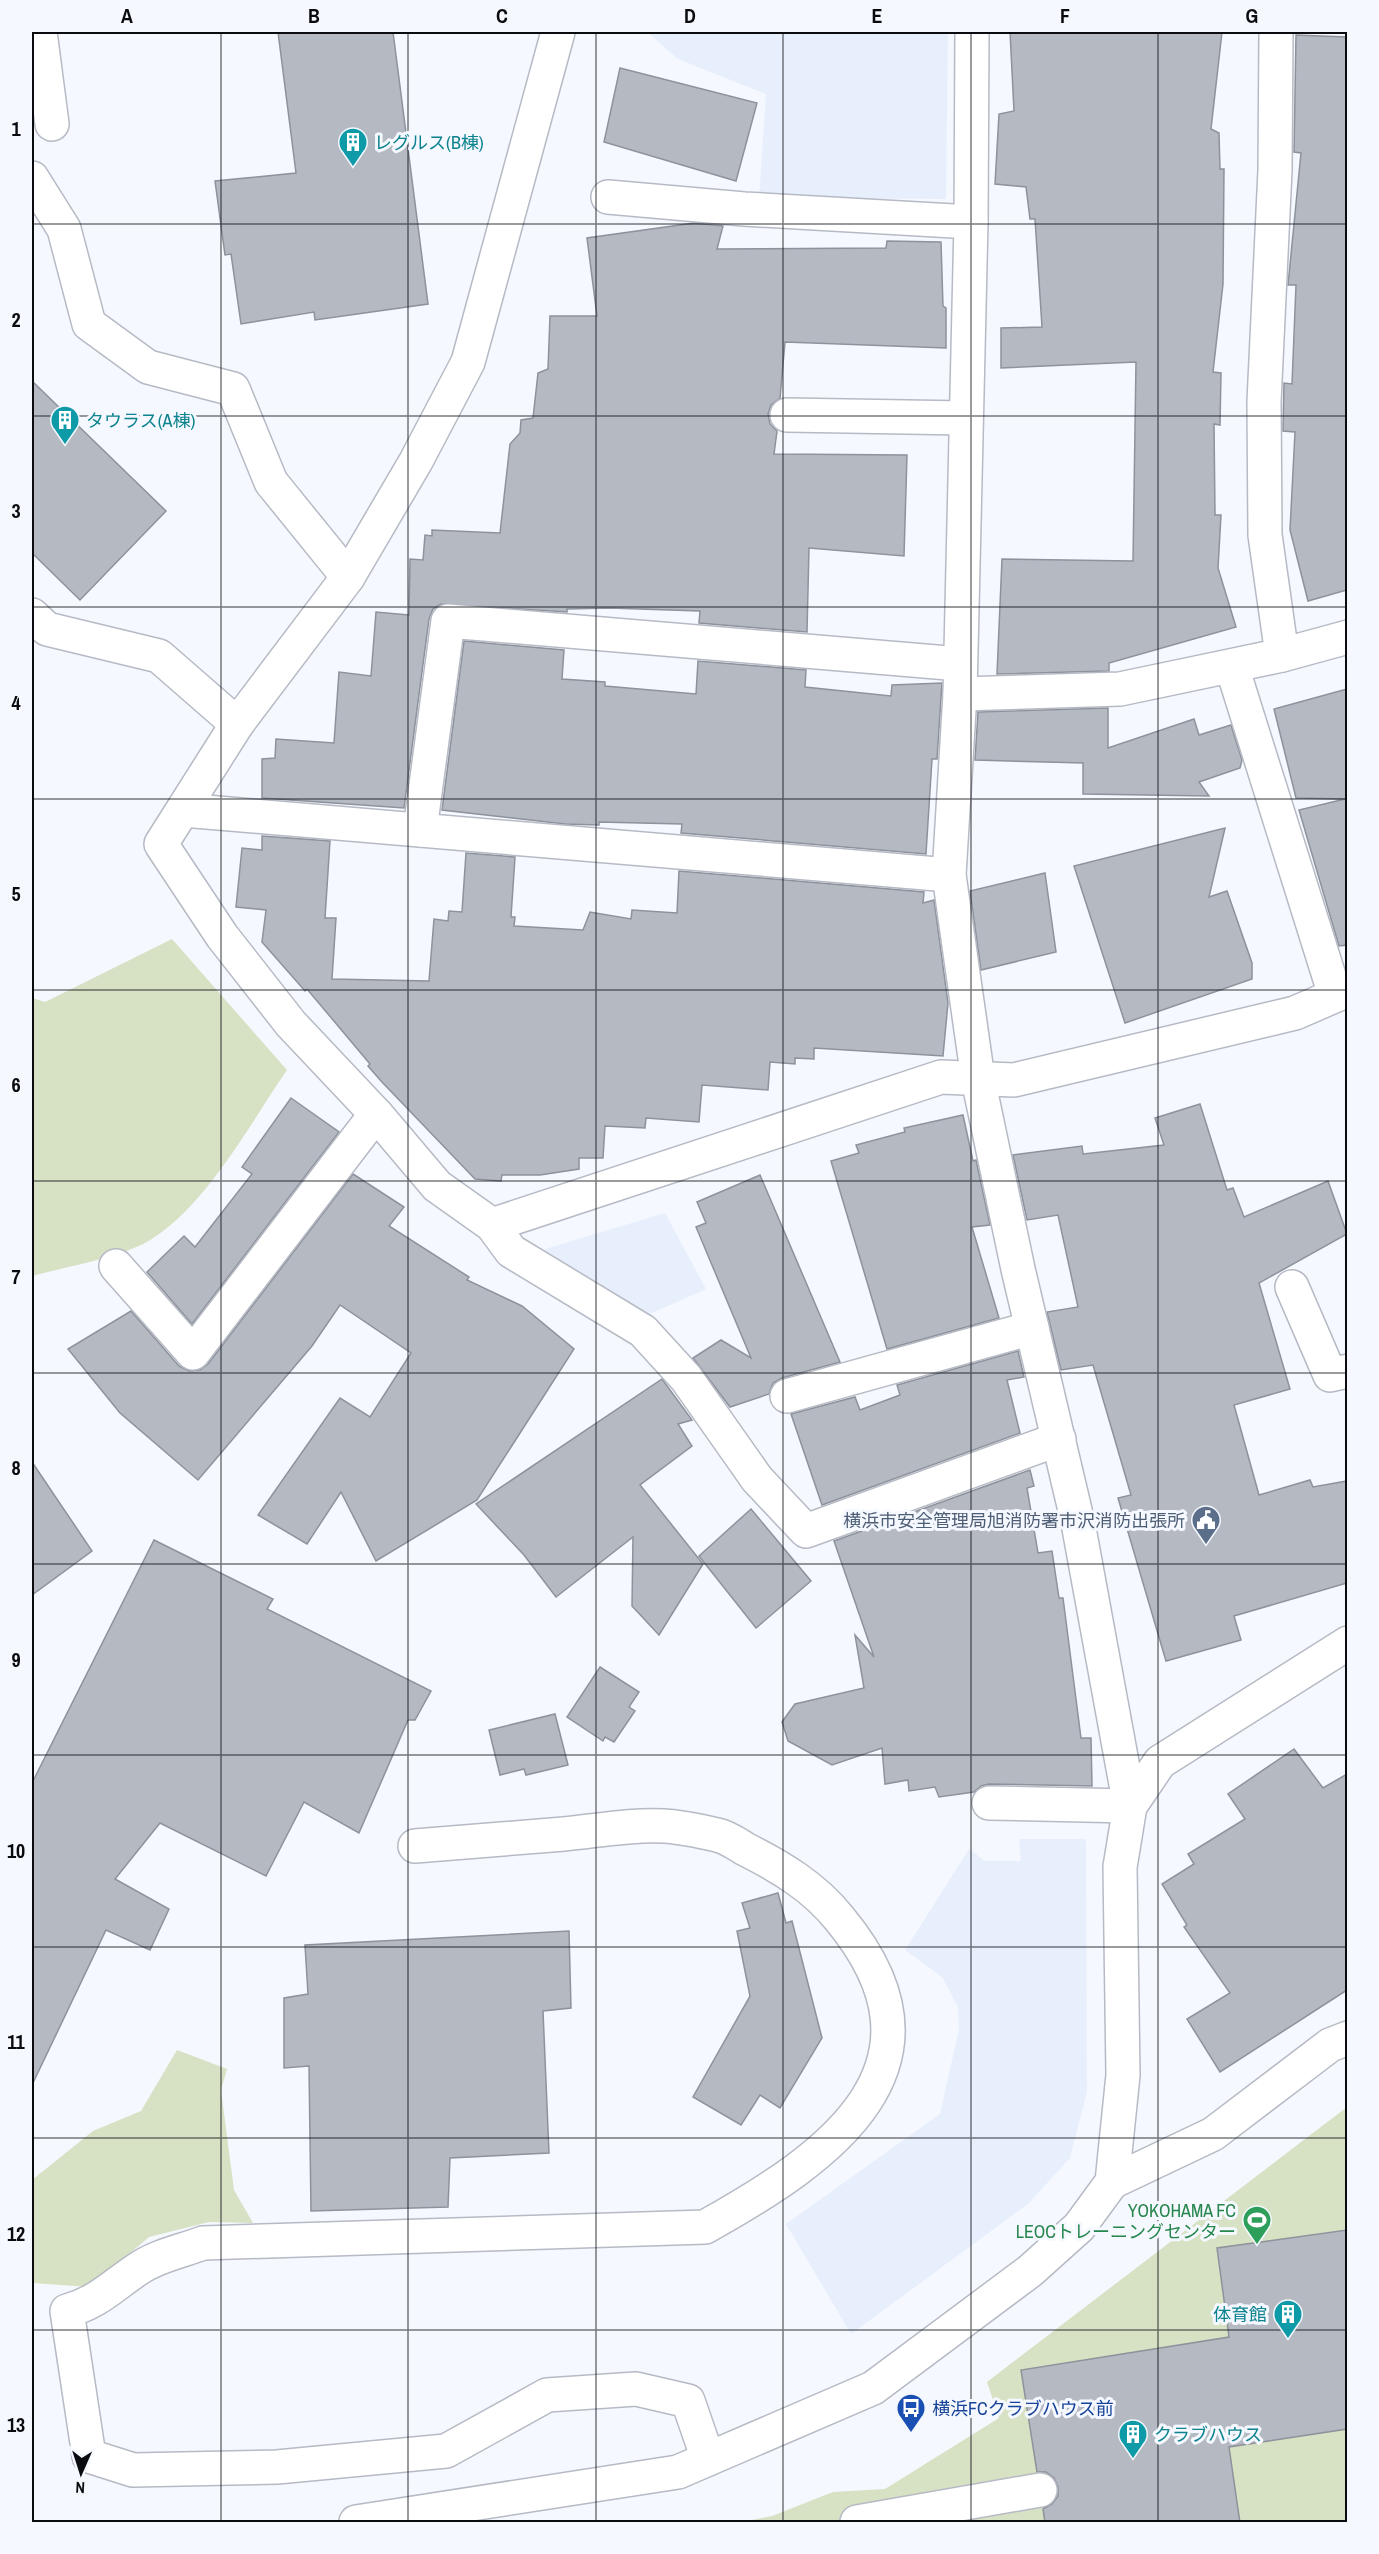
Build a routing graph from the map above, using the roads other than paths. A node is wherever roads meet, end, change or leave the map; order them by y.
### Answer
1 (40, 32) edge
2 (558, 32) edge
3 (972, 32) edge
4 (1276, 32) edge
5 (52, 124) dead end
6 (32, 178) edge
7 (608, 197) dead end
8 (971, 222) junction
9 (787, 415) dead end
10 (965, 418) junction
11 (348, 577) junction
12 (32, 615) edge
13 (1347, 637) edge
14 (1282, 655) junction
15 (1232, 667) junction
16 (960, 679) junction
17 (237, 724) junction
18 (183, 810) junction
19 (420, 830) junction
20 (949, 875) junction
21 (1341, 992) edge
22 (978, 1079) junction
23 (376, 1114) junction
24 (492, 1225) junction
25 (116, 1266) dead end
26 (1292, 1287) dead end
27 (1032, 1328) junction
28 (1347, 1371) edge
29 (788, 1396) dead end
30 (1059, 1439) junction
31 (1347, 1643) edge
32 (989, 1803) dead end
33 (1130, 1806) junction
34 (416, 1846) dead end
35 (1347, 2038) edge
36 (1112, 2182) junction
37 (708, 2459) junction
38 (1040, 2490) dead end
39 (356, 2523) edge
40 (858, 2523) edge

1 - 5 street
2 - 11 street
3 - 8 street
4 - 14 street
6 - 11 street
7 - 8 street
8 - 10 street
9 - 10 street
10 - 16 street
11 - 17 street
12 - 17 street
13 - 14 street
14 - 15 street
15 - 16 street
15 - 21 street
16 - 19 street
16 - 20 street
17 - 18 street
18 - 19 street
18 - 23 street
19 - 20 street
20 - 22 street
21 - 22 street
22 - 24 street
22 - 27 street
23 - 24 street
23 - 25 street
24 - 30 street
26 - 28 street
27 - 29 street
27 - 30 street
30 - 33 street
31 - 33 street
32 - 33 street
33 - 36 street
34 - 37 street
35 - 36 street
36 - 37 street
37 - 39 street
38 - 40 street

